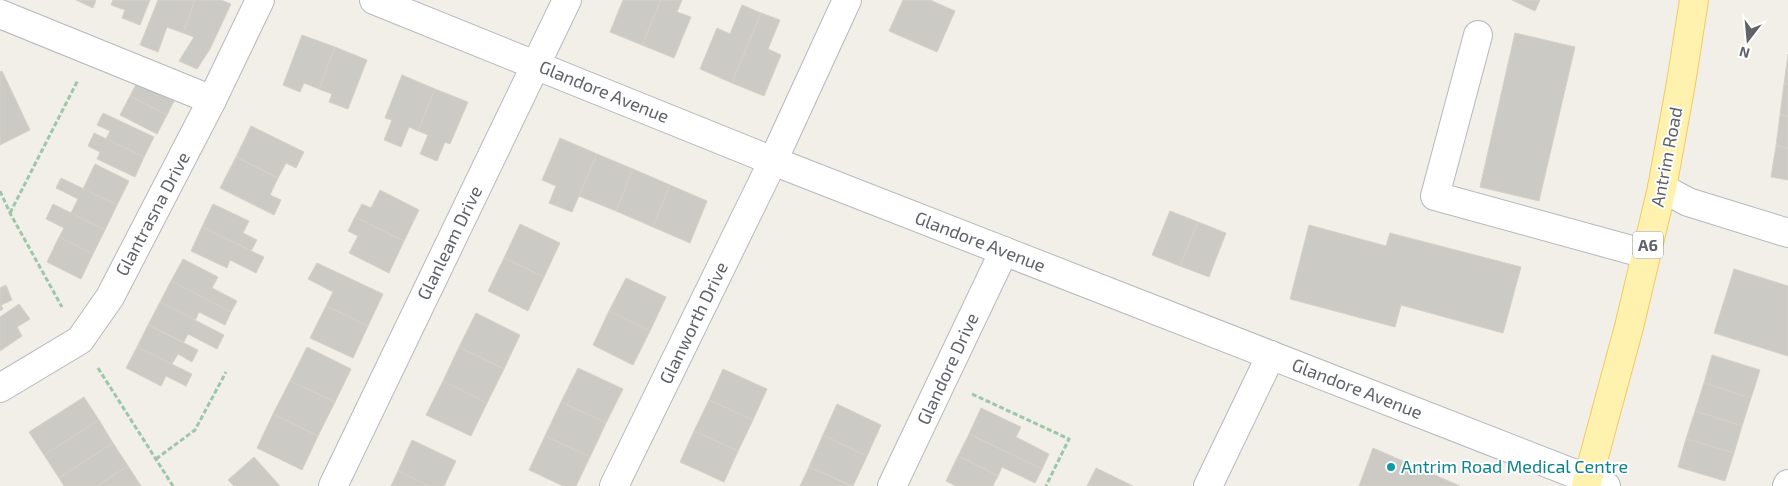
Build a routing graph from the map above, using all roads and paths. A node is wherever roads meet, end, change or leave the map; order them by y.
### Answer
1 (260, 0) edge
2 (374, 0) edge
3 (567, 0) edge
4 (847, 0) edge
5 (1694, 0) edge
6 (0, 14) edge
7 (1478, 35) dead end
8 (93, 51) junction
9 (535, 65) junction
10 (212, 100) junction
11 (773, 161) junction
12 (1662, 188) junction
13 (0, 191) edge
14 (10, 213) junction
15 (1788, 233) edge
16 (1004, 251) junction
17 (1646, 254) junction
18 (80, 340) junction
19 (1271, 355) junction
20 (226, 372) dead end
21 (942, 380) junction
22 (0, 388) edge
23 (156, 459) junction
24 (1593, 484) edge
25 (173, 486) edge
26 (333, 486) edge
27 (614, 486) edge
28 (892, 486) edge
29 (1046, 486) edge
30 (1208, 486) edge

1 - 10 street, Glantrasna Drive
2 - 9 street, Glandore Avenue
3 - 9 street, Glanleam Drive
4 - 11 street, Glanworth Drive
5 - 12 main road, Antrim Road / A6
6 - 8 street
7 - 17 street
8 - 10 street
8 - 14 path
9 - 11 street, Glandore Avenue
9 - 26 street, Glanleam Drive
10 - 18 street, Glantrasna Drive
11 - 16 street, Glandore Avenue
11 - 27 street, Glanworth Drive
12 - 15 street
12 - 17 main road, Antrim Road / A6
13 - 14 path
14 - 18 path
16 - 19 street, Glandore Avenue
16 - 21 street, Glandore Drive
17 - 24 main road, Antrim Road / A6
18 - 22 street, Glantrasna Drive
18 - 23 path
19 - 24 street, Glandore Avenue
19 - 30 street
20 - 23 path
21 - 28 street, Glandore Drive
21 - 29 path
23 - 25 path

